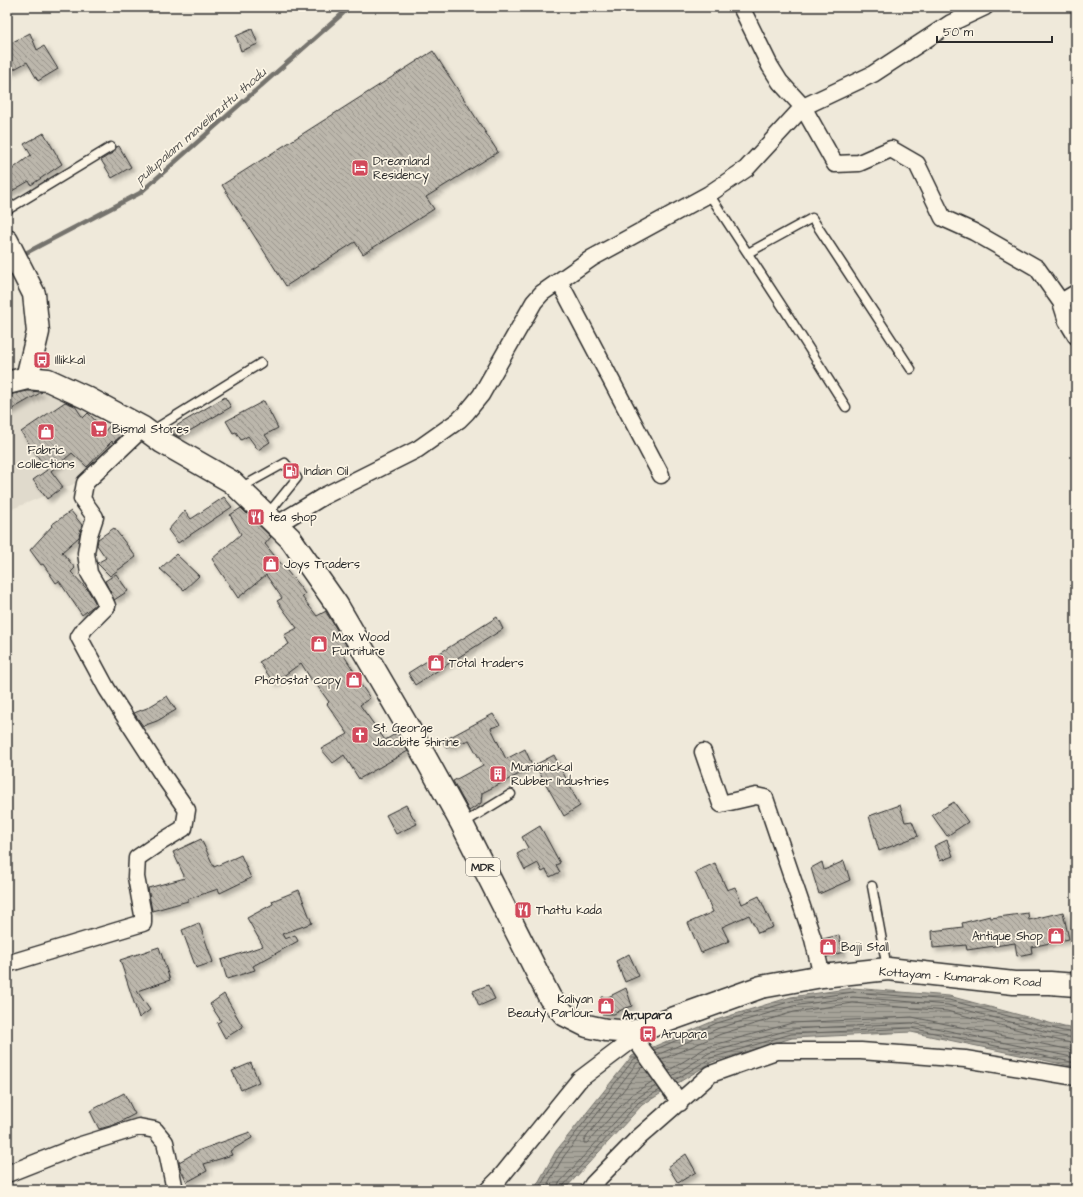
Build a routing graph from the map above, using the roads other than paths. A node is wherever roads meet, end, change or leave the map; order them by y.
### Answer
1 (741, 7) edge
2 (985, 7) edge
3 (803, 107) junction
4 (111, 147) dead end
5 (709, 194) junction
6 (7, 210) edge
7 (12, 251) edge
8 (748, 253) junction
9 (559, 281) junction
10 (1076, 293) edge
11 (1061, 302) junction
12 (1076, 336) edge
13 (261, 363) dead end
14 (911, 369) dead end
15 (17, 380) edge
16 (846, 407) dead end
17 (146, 430) junction
18 (661, 475) dead end
19 (239, 488) junction
20 (271, 520) junction
21 (703, 752) dead end
22 (511, 794) dead end
23 (462, 824) junction
24 (872, 886) dead end
25 (7, 964) edge
26 (888, 969) junction
27 (822, 976) junction
28 (1076, 985) edge
29 (633, 1036) junction
30 (1076, 1077) edge
31 (680, 1103) junction
32 (7, 1174) edge
33 (176, 1190) edge
34 (488, 1190) edge
35 (589, 1190) edge

1 - 3 street
2 - 3 street
3 - 5 street
3 - 11 street
4 - 6 lane
5 - 8 lane
5 - 9 street
7 - 15 main road, MDR
8 - 14 lane
8 - 16 lane
9 - 18 street
9 - 20 street
10 - 11 street
11 - 12 street
13 - 17 lane
15 - 17 main road, Kottayam - Kumarakom Road / MDR
17 - 19 main road, Kottayam - Kumarakom Road / MDR
17 - 25 street
19 - 20 main road, Kottayam - Kumarakom Road / MDR
19 - 20 lane
20 - 23 main road, Kottayam - Kumarakom Road / MDR
21 - 27 street
22 - 23 lane
23 - 29 main road, Kottayam - Kumarakom Road / MDR
24 - 26 lane
26 - 27 main road, Kottayam - Kumarakom Road / MDR
26 - 28 main road, Kottayam - Kumarakom Road / MDR
27 - 29 main road, Kottayam - Kumarakom Road / MDR
29 - 31 street
29 - 34 street
30 - 31 street
31 - 35 street
32 - 33 street

